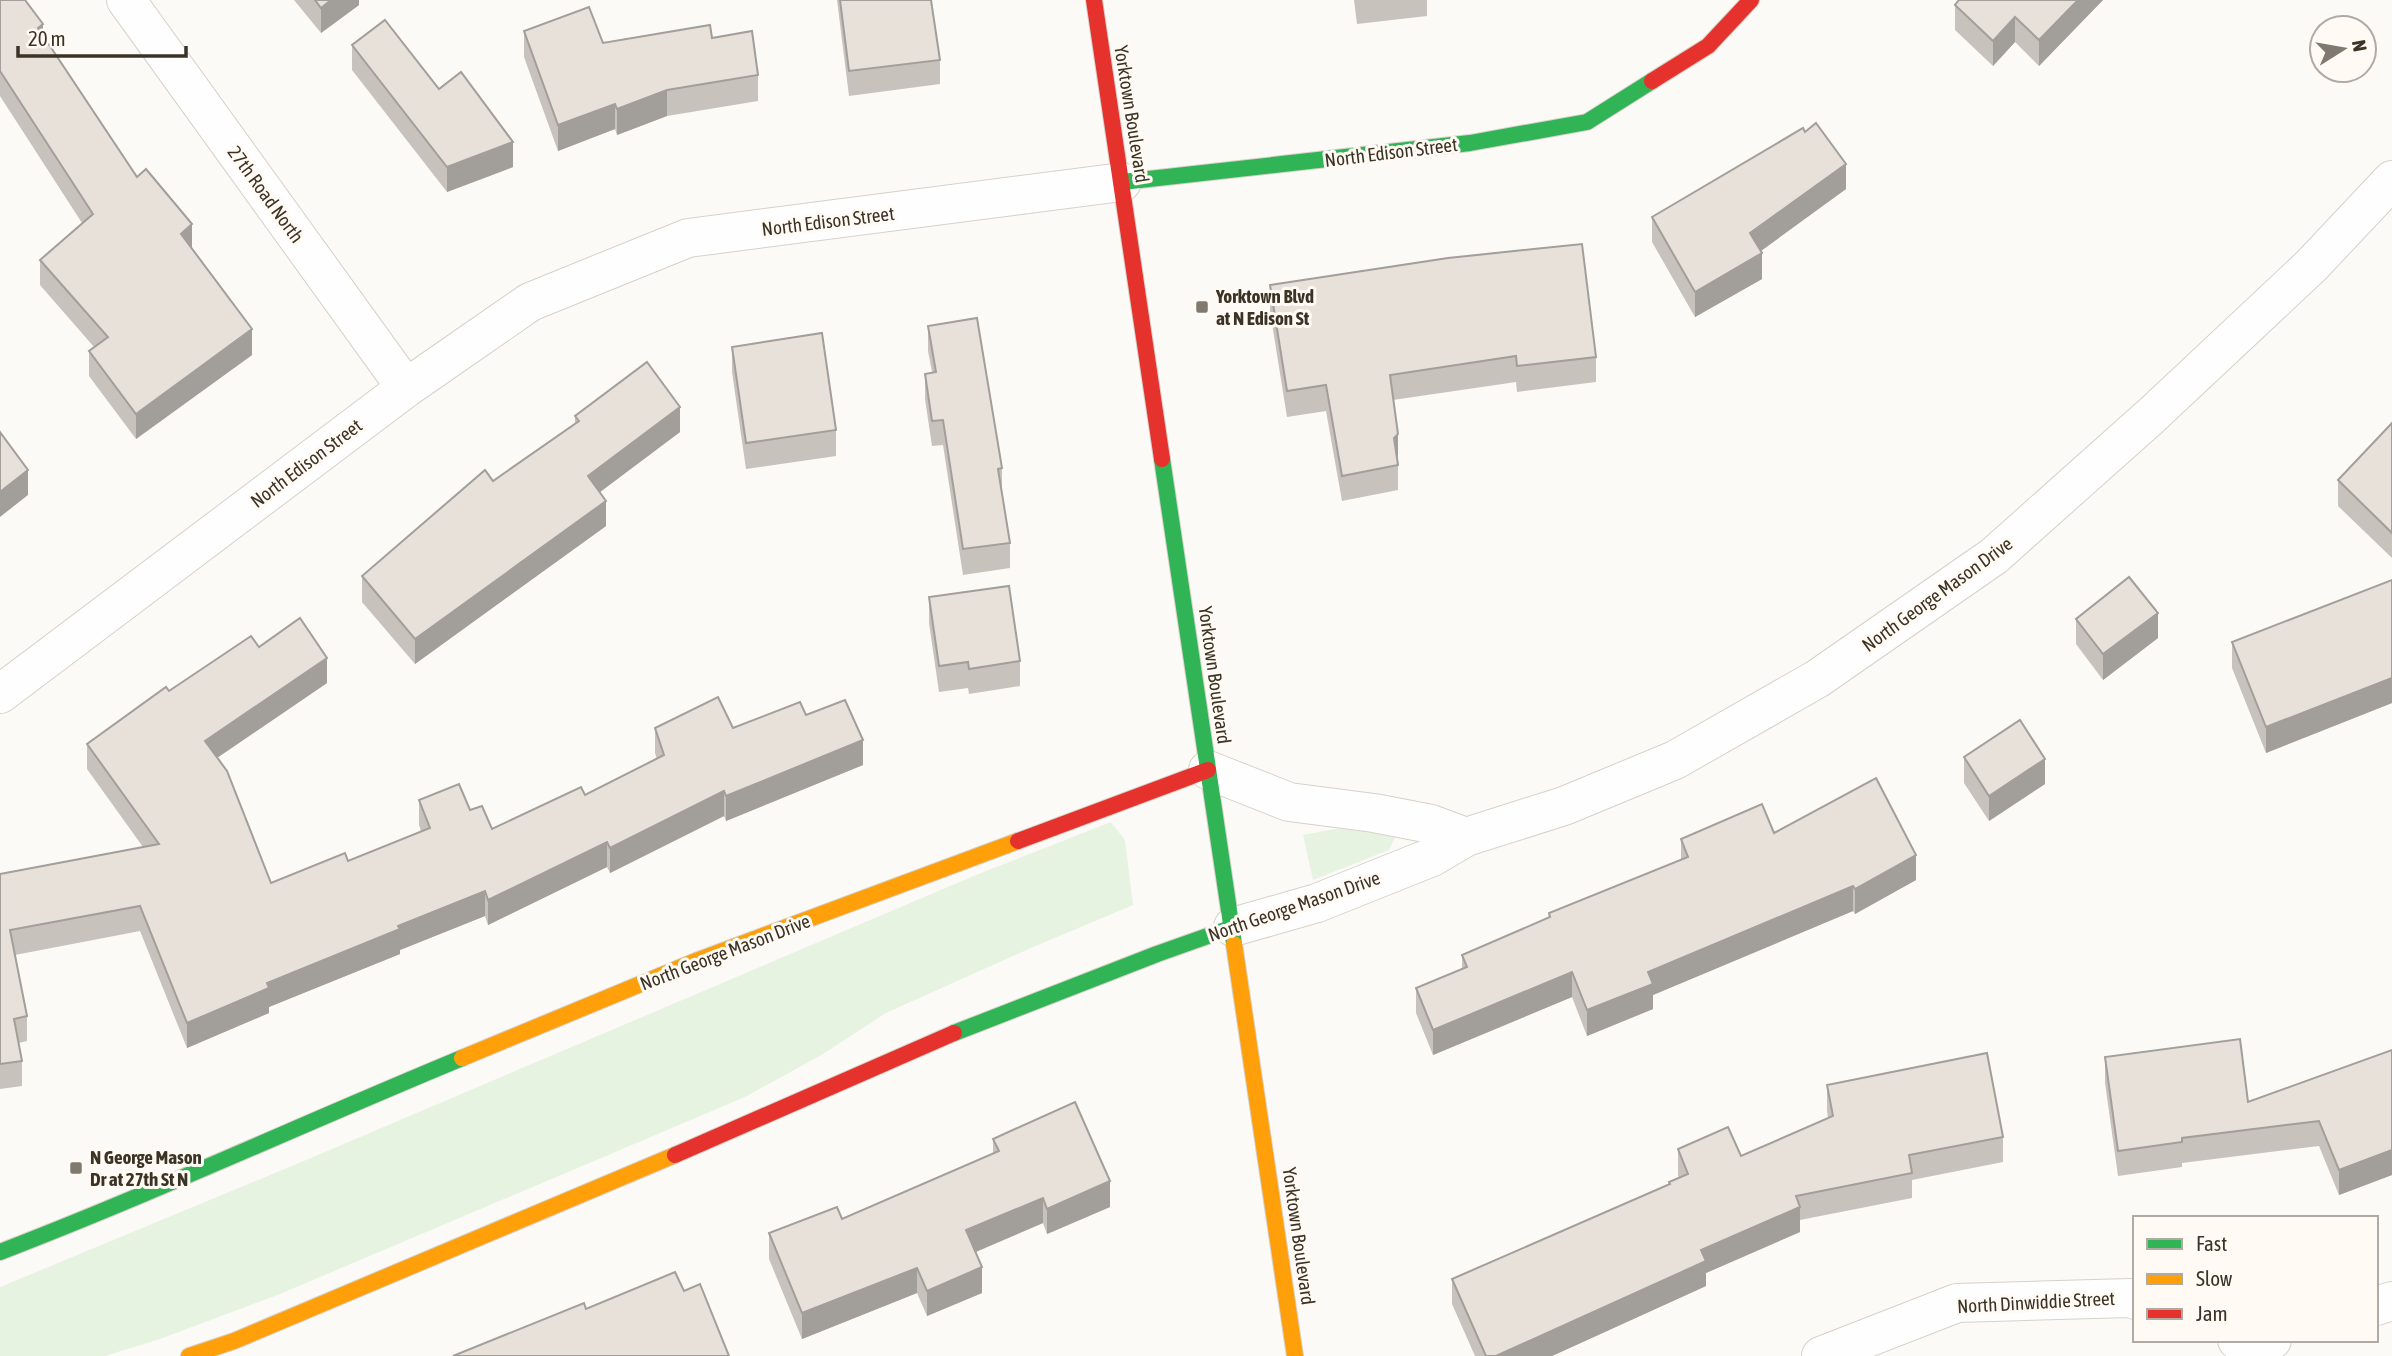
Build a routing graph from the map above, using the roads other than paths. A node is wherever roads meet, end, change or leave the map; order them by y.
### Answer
1 (126, 0) edge
2 (1094, 0) edge
3 (1751, 0) edge
4 (2392, 180) edge
5 (1122, 182) junction
6 (406, 388) junction
7 (0, 694) edge
8 (1208, 770) junction
9 (1466, 837) junction
10 (1233, 927) junction
11 (0, 1252) edge
12 (2133, 1299) edge
13 (188, 1356) edge
14 (1295, 1356) edge
15 (1821, 1356) edge

1 - 6 street, 27th Road North
2 - 5 street, Yorktown Boulevard
3 - 5 street, North Edison Street
4 - 9 street, North George Mason Drive
5 - 6 street, North Edison Street
5 - 8 street, Yorktown Boulevard
6 - 7 street, North Edison Street
8 - 9 street
8 - 10 street, Yorktown Boulevard
8 - 11 street, North George Mason Drive
9 - 10 street, North George Mason Drive
10 - 13 street, North George Mason Drive
10 - 14 street, Yorktown Boulevard
12 - 15 street, North Dinwiddie Street

